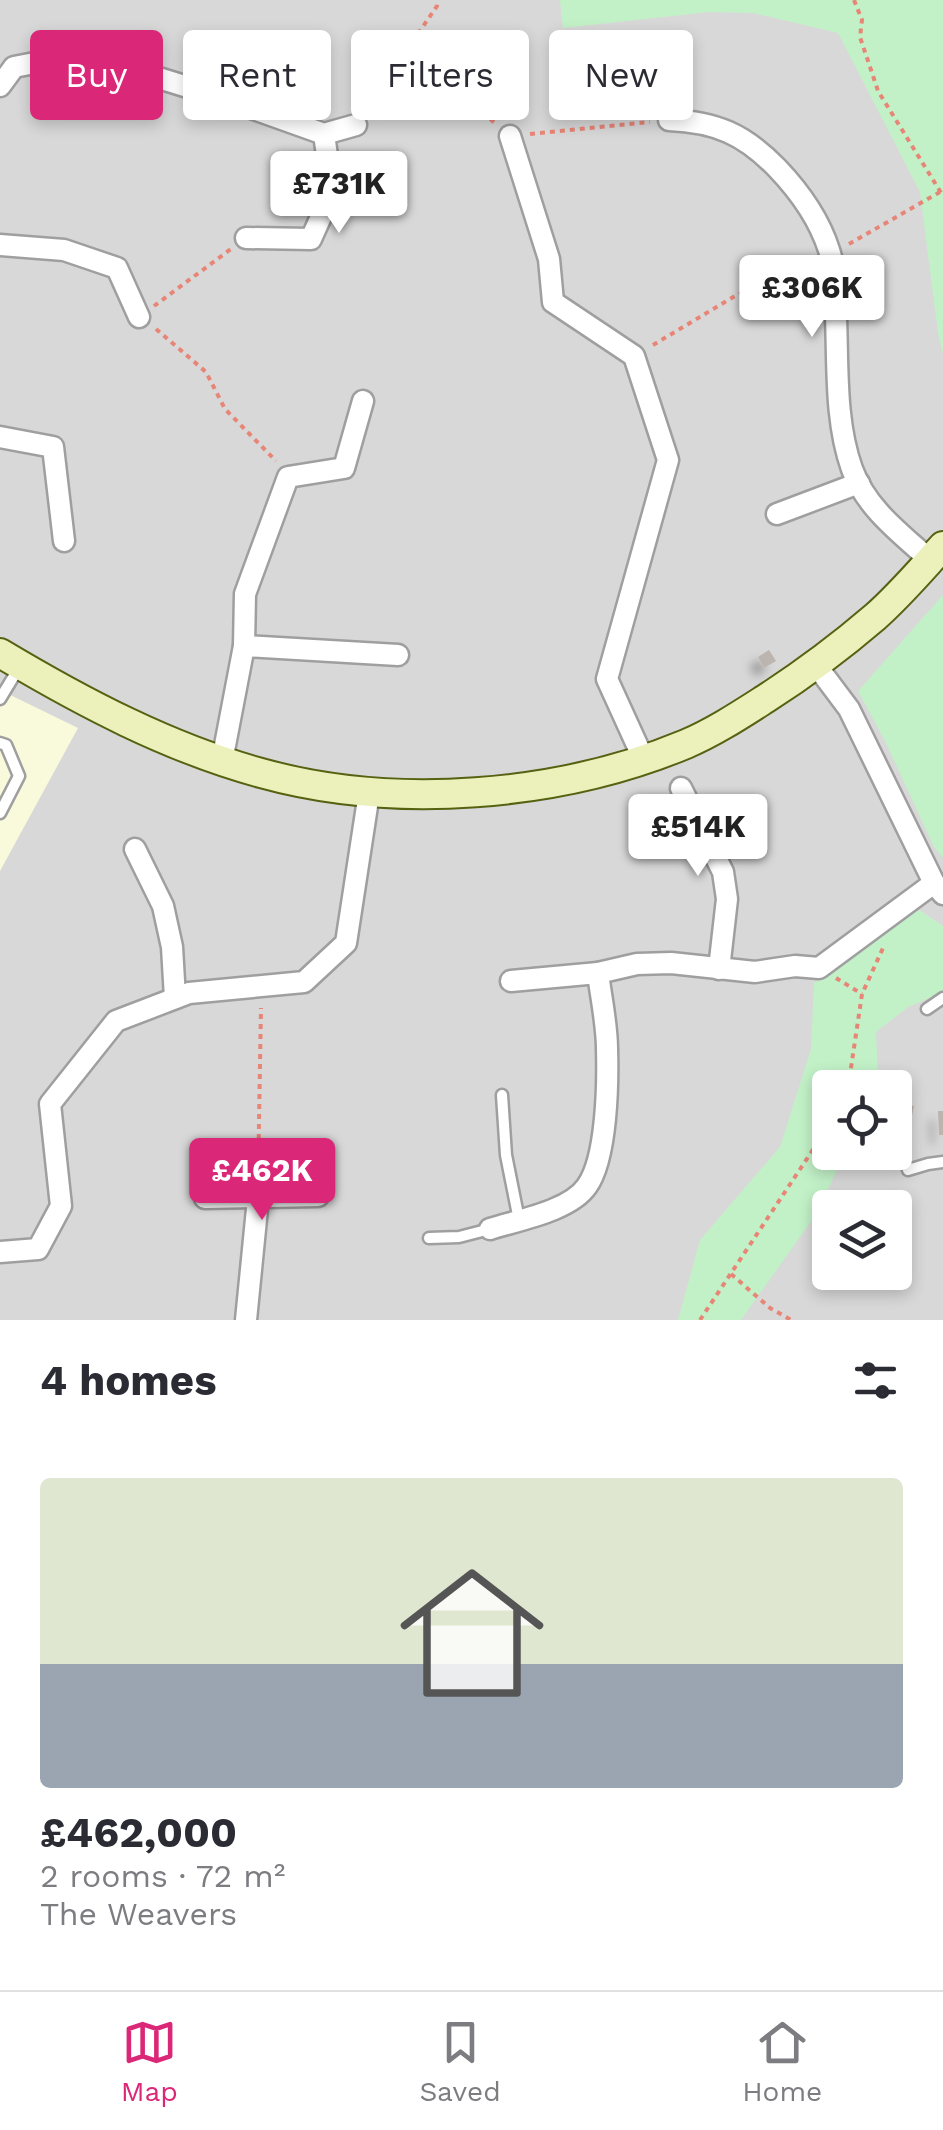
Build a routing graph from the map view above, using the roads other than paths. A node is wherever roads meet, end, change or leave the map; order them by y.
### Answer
1 (0, 86) edge
2 (670, 120) road end
3 (356, 124) road end
4 (324, 134) junction
5 (510, 136) road end
6 (246, 238) road end
7 (0, 245) edge
8 (139, 316) road end
9 (363, 401) dead end
10 (0, 437) edge
11 (858, 483) junction
12 (777, 514) dead end
13 (64, 542) dead end
14 (936, 553) edge
15 (244, 646) junction
16 (398, 655) dead end
17 (10, 659) edge
18 (816, 666) junction
19 (0, 699) edge
20 (0, 743) edge
21 (643, 758) junction
22 (222, 761) junction
23 (682, 788) dead end
24 (369, 793) junction
25 (0, 813) edge
26 (135, 849) dead end
27 (938, 888) edge
28 (720, 968) junction
29 (598, 973) junction
30 (511, 981) dead end
31 (174, 998) junction
32 (943, 998) edge
33 (927, 1009) dead end
34 (502, 1094) dead end
35 (943, 1162) edge
36 (912, 1169) edge
37 (318, 1196) dead end
38 (205, 1198) dead end
39 (258, 1199) junction
40 (518, 1220) junction
41 (490, 1229) joint
42 (430, 1238) dead end
43 (0, 1252) edge
44 (246, 1320) edge

1 - 4 street
2 - 11 street
3 - 4 street
4 - 6 street
5 - 21 street
7 - 8 street
9 - 15 street
10 - 13 street
11 - 12 street
11 - 14 street
14 - 18 street
15 - 16 street
15 - 22 street
17 - 19 lane
17 - 22 street
18 - 21 street
18 - 27 street
20 - 25 lane
21 - 24 street
22 - 24 street
23 - 28 street
24 - 31 street
26 - 31 street
27 - 28 street
28 - 29 street
29 - 30 street
29 - 40 street
31 - 43 street
32 - 33 lane
34 - 40 lane
35 - 36 lane
37 - 39 street
38 - 39 street
39 - 44 street
40 - 41 street
41 - 42 lane

